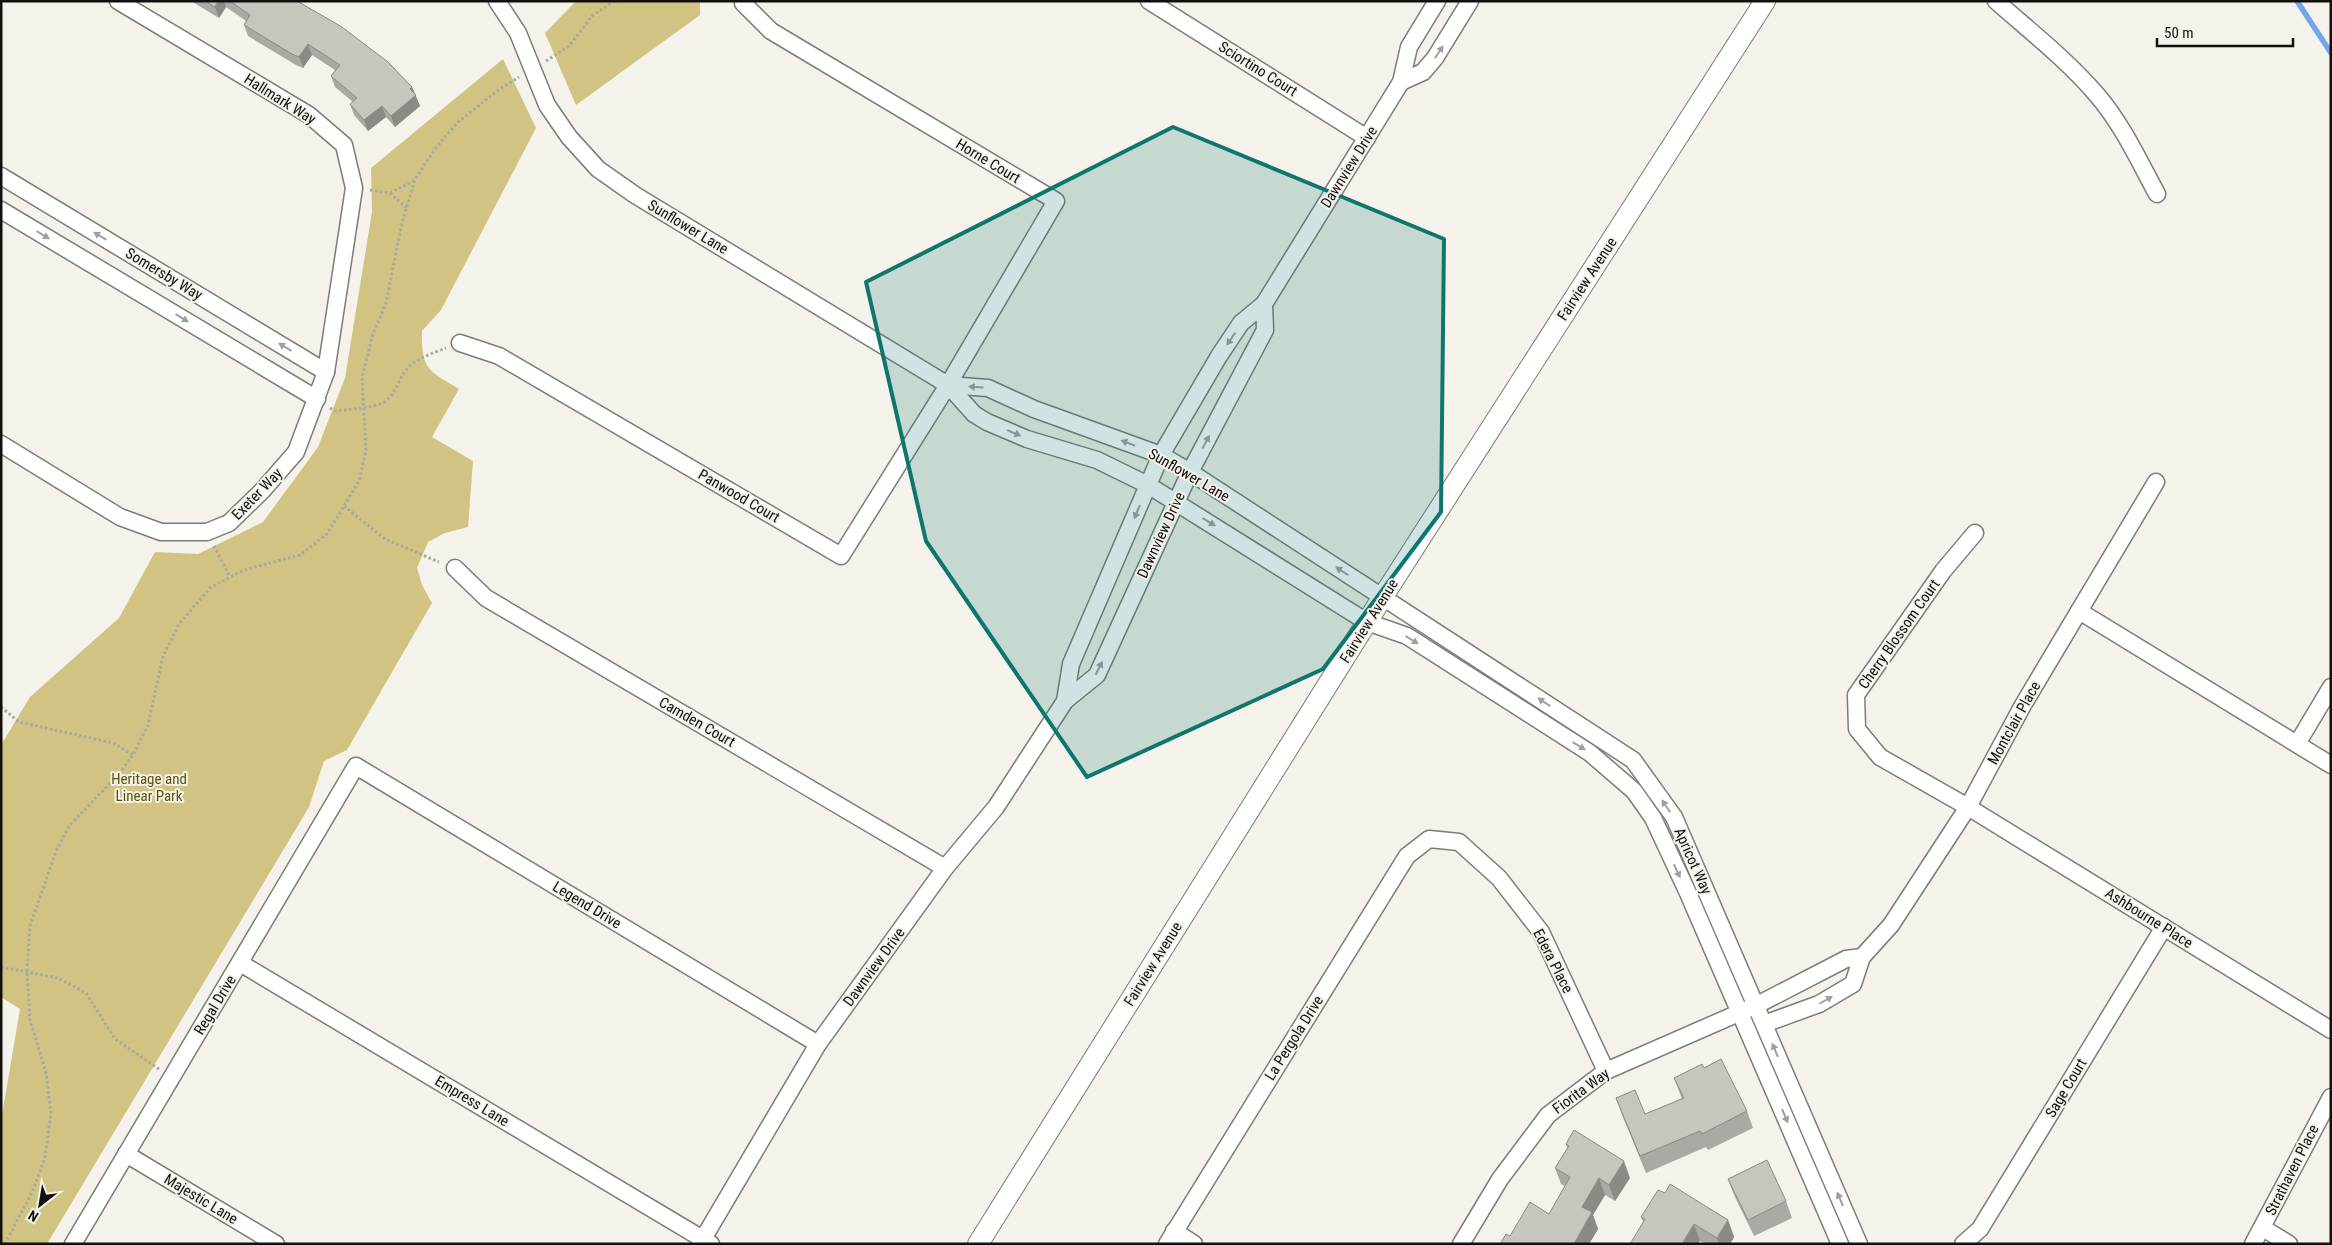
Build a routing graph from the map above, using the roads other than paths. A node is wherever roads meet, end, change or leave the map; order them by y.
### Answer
1 (118, 1) edge
2 (497, 1) edge
3 (1149, 1) edge
4 (1436, 1) edge
5 (1470, 1) edge
6 (1765, 1) edge
7 (1996, 1) edge
8 (743, 3) dead end
9 (1401, 82) junction
10 (1367, 138) junction
11 (1, 176) edge
12 (2157, 194) dead end
13 (1, 210) edge
14 (1264, 304) junction
15 (460, 343) road end
16 (326, 372) junction
17 (948, 385) junction
18 (317, 399) junction
19 (1, 444) edge
20 (1161, 456) junction
21 (1190, 472) junction
22 (2156, 482) dead end
23 (1148, 485) junction
24 (1177, 502) junction
25 (1975, 533) dead end
26 (455, 568) road end
27 (1382, 598) junction
28 (2079, 611) junction
29 (1367, 622) junction
30 (2331, 687) edge
31 (1065, 701) junction
32 (2297, 744) junction
33 (2331, 765) edge
34 (356, 766) joint
35 (1968, 807) junction
36 (1429, 839) joint
37 (945, 868) junction
38 (2164, 927) junction
39 (1862, 957) junction
40 (240, 963) junction
41 (1757, 1005) junction
42 (1740, 1012) junction
43 (1764, 1024) junction
44 (2331, 1030) edge
45 (818, 1044) junction
46 (1606, 1071) junction
47 (2331, 1097) edge
48 (126, 1154) junction
49 (2263, 1228) junction
50 (1171, 1238) edge
51 (705, 1242) edge
52 (73, 1244) edge
53 (276, 1244) edge
54 (978, 1244) edge
55 (1194, 1244) edge
56 (1461, 1244) edge
57 (1840, 1244) edge
58 (1859, 1244) edge
59 (1963, 1244) edge
60 (2253, 1244) edge
61 (2289, 1244) edge

1 - 16 street, Hallmark Way
2 - 17 street, Sunflower Lane
3 - 10 street, Sciortino Court
4 - 9 street, Dawnview Drive
9 -> 5 street
6 - 27 street, Fairview Avenue
7 - 12 street
8 - 17 street, Horne Court
9 - 10 street, Dawnview Drive
10 - 14 street, Dawnview Drive
16 -> 11 street, Somersby Way
13 -> 18 street, Somersby Way
14 -> 20 street, Dawnview Drive
21 -> 14 street, Dawnview Drive
15 - 17 street, Panwood Court
16 - 18 street, Exeter Way
20 -> 17 street, Sunflower Lane
17 -> 23 street, Sunflower Lane
18 - 19 street, Exeter Way
20 - 21 street, Sunflower Lane
20 - 23 street, Dawnview Drive
21 - 24 street, Dawnview Drive
27 -> 21 street, Sunflower Lane
22 - 28 street, Montclair Place
23 - 24 street, Sunflower Lane
23 -> 31 street, Dawnview Drive
24 -> 29 street, Sunflower Lane
31 -> 24 street, Dawnview Drive
25 - 35 street, Cherry Blossom Court
26 - 37 street, Camden Court
27 - 29 street, Fairview Avenue
41 -> 27 street, Apricot Way
28 - 32 street
28 - 35 street, Montclair Place
29 -> 42 street, Apricot Way
29 - 54 street, Fairview Avenue
30 - 32 street
31 - 37 street, Dawnview Drive
32 - 33 street
34 - 40 street, Regal Drive
34 - 45 street, Legend Drive
35 - 38 street, Ashbourne Place
35 - 39 street, Montclair Place
36 - 46 street, Edera Place
36 - 50 street, La Pergola Drive
37 - 45 street, Dawnview Drive
38 - 44 street, Ashbourne Place
38 - 59 street, Sage Court
39 - 41 street
43 -> 39 street, Montclair Place
40 - 48 street, Regal Drive
40 - 51 street, Empress Lane
41 - 42 street, Fiorita Way
41 - 43 street, Apricot Way
42 - 46 street, Fiorita Way
42 -> 57 street, Apricot Way
58 -> 43 street, Apricot Way
45 - 51 street, Dawnview Drive
46 - 56 street, Fiorita Way
47 - 49 street, Strathaven Place
48 - 52 street, Regal Drive
48 - 53 street, Majestic Lane
49 - 60 street, Strathaven Place
49 - 61 street
50 - 55 street

